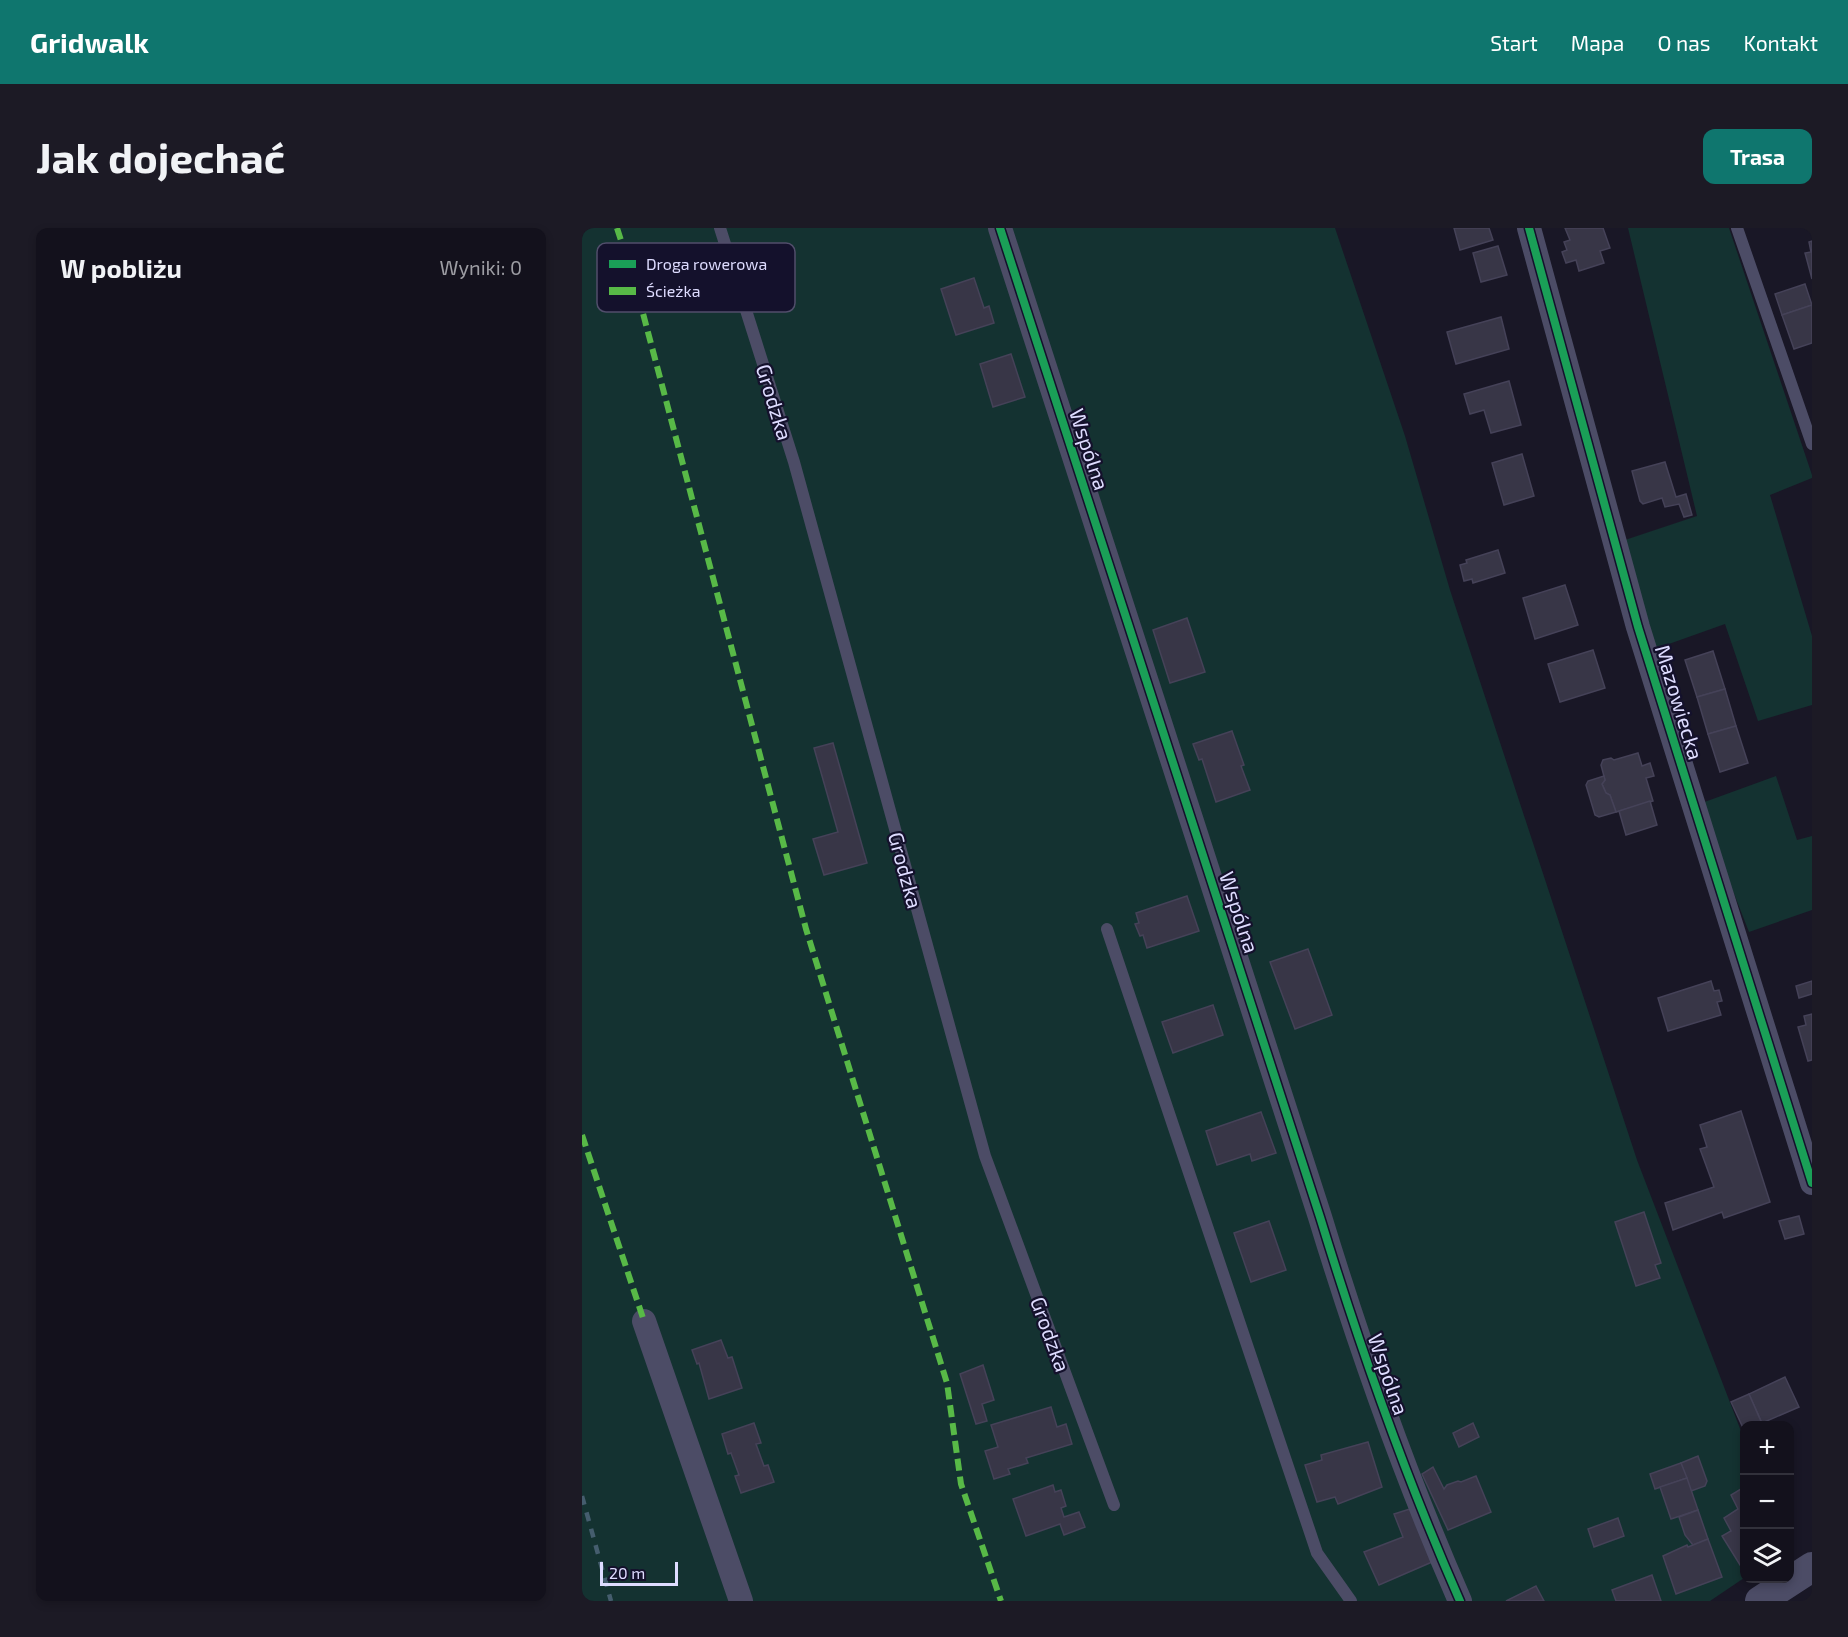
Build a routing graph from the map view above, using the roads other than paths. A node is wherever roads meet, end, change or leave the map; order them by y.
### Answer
1 (720, 228) edge
2 (1000, 228) edge
3 (1529, 228) edge
4 (1737, 228) edge
5 (725, 243) edge
6 (747, 312) edge
7 (1812, 444) edge
8 (1107, 929) dead end
9 (1812, 1184) edge
10 (644, 1321) dead end
11 (1114, 1505) dead end
12 (1812, 1567) edge
13 (741, 1601) edge
14 (1351, 1601) edge
15 (1461, 1601) edge
16 (1760, 1601) edge

1 - 5 lane, Grodzka
2 - 15 street, Wspólna
3 - 9 street, Mazowiecka
4 - 7 lane
6 - 11 lane, Grodzka
8 - 14 lane
10 - 13 street
12 - 16 street

